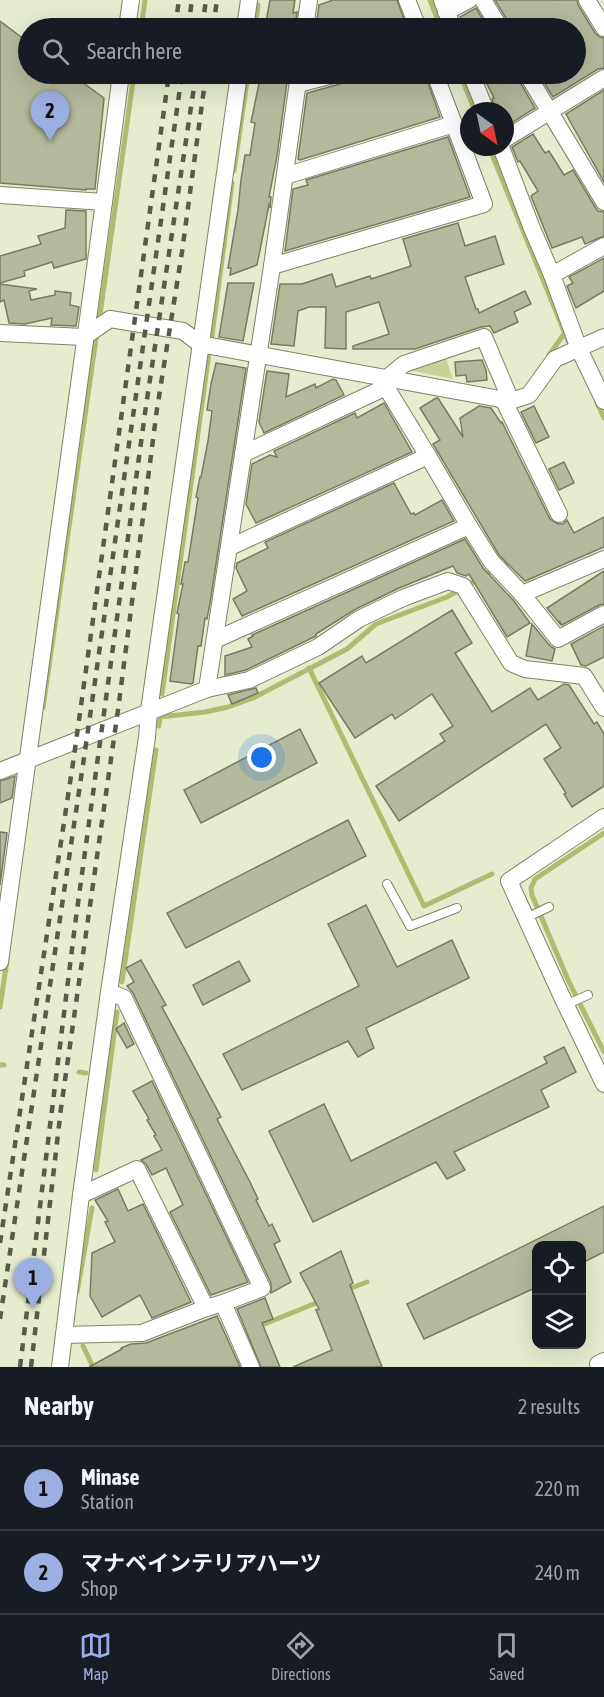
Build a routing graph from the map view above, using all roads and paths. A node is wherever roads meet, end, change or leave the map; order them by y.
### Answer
1 (130, 0) edge
2 (249, 0) edge
3 (309, 0) edge
4 (407, 0) edge
5 (469, 0) edge
6 (483, 0) edge
7 (587, 0) edge
8 (444, 6) edge
9 (128, 18) edge
10 (246, 18) edge
11 (306, 18) edge
12 (414, 18) edge
13 (494, 18) edge
14 (604, 28) edge
15 (604, 78) edge
16 (120, 84) edge
17 (238, 84) edge
18 (297, 84) edge
19 (439, 84) edge
20 (475, 84) edge
21 (533, 84) edge
22 (482, 102) edge
23 (550, 112) junction
24 (454, 124) junction
25 (514, 134) edge
26 (504, 156) edge
27 (285, 176) junction
28 (0, 195) edge
29 (104, 202) junction
30 (604, 202) edge
31 (604, 246) edge
32 (272, 266) junction
33 (552, 275) junction
34 (93, 330) junction
35 (0, 333) edge
36 (604, 337) edge
37 (200, 344) junction
38 (578, 349) junction
39 (258, 354) junction
40 (386, 383) junction
41 (604, 401) edge
42 (512, 403) junction
43 (243, 454) junction
44 (428, 456) junction
45 (559, 514) dead end
46 (469, 526) junction
47 (230, 548) junction
48 (604, 559) edge
49 (522, 594) junction
50 (604, 614) edge
51 (215, 640) junction
52 (207, 689) junction
53 (604, 708) edge
54 (149, 711) junction
55 (36, 756) junction
56 (0, 771) edge
57 (604, 817) edge
58 (387, 884) dead end
59 (549, 907) dead end
60 (457, 908) dead end
61 (527, 917) junction
62 (0, 962) edge
63 (109, 992) junction
64 (588, 994) dead end
65 (566, 1004) junction
66 (604, 1084) edge
67 (81, 1195) junction
68 (223, 1303) junction
69 (206, 1308) junction
70 (64, 1335) junction
71 (60, 1367) edge
72 (251, 1367) edge

1 - 9 street
2 - 10 street
3 - 11 street
4 - 12 street
5 - 8 street
6 - 13 street
7 - 14 street
15 - 23 street
16 - 29 street
17 - 37 street
18 - 27 street
19 - 24 street
20 - 22 street
21 - 23 street
23 - 25 street
23 - 30 street
24 - 27 street
24 - 32 street
26 - 33 street
27 - 32 street
28 - 29 street
29 - 34 street
31 - 33 street
32 - 39 street
33 - 38 street
34 - 35 street
34 - 37 street
34 - 55 street
36 - 38 street
37 - 39 street
37 - 54 street
38 - 41 street
38 - 42 street
39 - 40 street
39 - 43 street
40 - 42 street
40 - 42 street
40 - 43 street
40 - 44 street
42 - 45 street
43 - 47 street
44 - 46 street
44 - 47 street
46 - 49 street
46 - 51 street
47 - 51 street
48 - 49 street
49 - 50 street
51 - 52 street
52 - 53 street
52 - 54 street
54 - 55 street
54 - 63 street
55 - 56 street
55 - 62 street
57 - 61 street
58 - 60 lane
59 - 61 lane
61 - 65 street
63 - 67 street
63 - 68 street
64 - 65 lane
65 - 66 street
67 - 69 street
67 - 70 street
68 - 69 street
68 - 72 street
69 - 70 street
70 - 71 street

